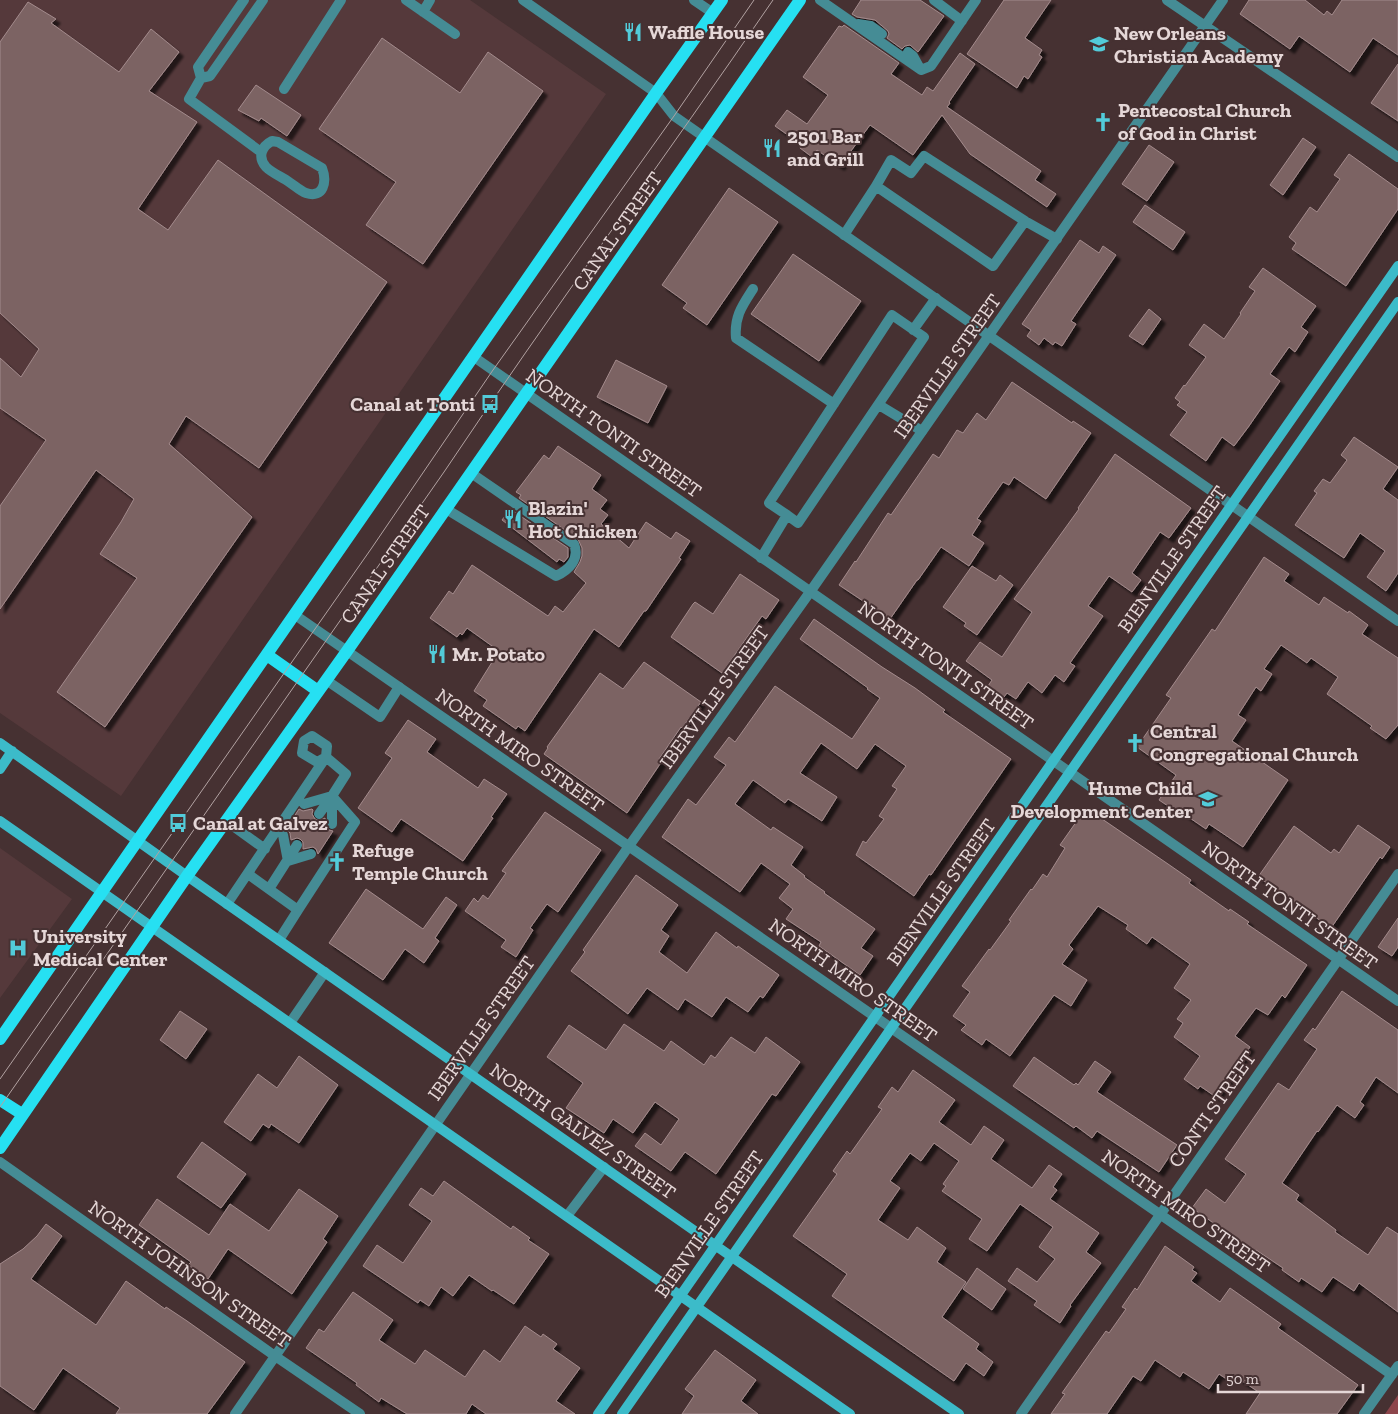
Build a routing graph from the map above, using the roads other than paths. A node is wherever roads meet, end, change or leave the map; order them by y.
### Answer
1 (244, 0) edge
2 (263, 0) edge
3 (341, 0) edge
4 (406, 0) edge
5 (430, 0) edge
6 (523, 0) edge
7 (694, 0) edge
8 (722, 0) edge
9 (800, 0) edge
10 (820, 0) edge
11 (934, 0) edge
12 (976, 0) edge
13 (1167, 0) edge
14 (1223, 0) edge
15 (423, 12) junction
16 (713, 14) junction
17 (962, 21) junction
18 (853, 23) junction
19 (1205, 26) junction
20 (455, 34) dead end
21 (882, 34) dead end
22 (908, 52) dead end
23 (921, 70) junction
24 (201, 78) junction
25 (284, 89) dead end
26 (656, 93) junction
27 (704, 138) junction
28 (261, 152) junction
29 (1398, 157) edge
30 (876, 186) junction
31 (1025, 221) junction
32 (844, 235) junction
33 (1057, 239) junction
34 (1398, 266) edge
35 (753, 289) dead end
36 (936, 298) junction
37 (1398, 302) edge
38 (914, 330) junction
39 (989, 336) junction
40 (474, 357) junction
41 (526, 394) junction
42 (834, 404) junction
43 (879, 404) junction
44 (922, 431) junction
45 (472, 473) junction
46 (1232, 505) junction
47 (446, 509) junction
48 (787, 515) junction
49 (1248, 517) junction
50 (761, 558) junction
51 (810, 592) junction
52 (295, 615) junction
53 (1398, 621) edge
54 (347, 651) junction
55 (267, 655) junction
56 (326, 680) junction
57 (399, 687) junction
58 (318, 691) junction
59 (291, 730) junction
60 (304, 741) junction
61 (0, 743) edge
62 (12, 752) junction
63 (326, 757) junction
64 (1053, 761) junction
65 (0, 769) edge
66 (1070, 773) junction
67 (332, 796) junction
68 (304, 804) dead end
69 (319, 814) dead end
70 (0, 821) edge
71 (226, 821) junction
72 (332, 824) dead end
73 (283, 835) dead end
74 (138, 841) junction
75 (297, 845) dead end
76 (629, 846) junction
77 (265, 849) junction
78 (310, 854) dead end
79 (288, 861) junction
80 (248, 874) junction
81 (1398, 874) edge
82 (187, 876) junction
83 (269, 889) junction
84 (102, 893) junction
85 (227, 904) junction
86 (298, 910) junction
87 (151, 928) junction
88 (279, 940) junction
89 (1338, 960) junction
90 (326, 972) junction
91 (1398, 1001) edge
92 (875, 1017) junction
93 (290, 1023) junction
94 (892, 1028) junction
95 (0, 1039) edge
96 (470, 1074) junction
97 (0, 1100) edge
98 (22, 1114) junction
99 (436, 1125) junction
100 (0, 1148) edge
101 (0, 1162) edge
102 (604, 1167) junction
103 (1160, 1214) junction
104 (567, 1216) junction
105 (716, 1245) junction
106 (732, 1257) junction
107 (680, 1296) junction
108 (697, 1307) junction
109 (275, 1356) junction
110 (1395, 1370) edge
111 (234, 1414) edge
112 (360, 1414) edge
113 (598, 1414) edge
114 (622, 1414) edge
115 (850, 1414) edge
116 (959, 1414) edge
117 (1021, 1414) edge
118 (1364, 1414) edge

1 - 24 street
2 - 24 street
3 - 25 street
4 - 15 street
5 - 15 street
6 - 26 street
7 - 16 street
8 - 16 main road
9 - 27 main road, CANAL STREET
10 - 18 street
11 - 17 street
12 - 17 street
13 - 19 street
14 - 19 street, IBERVILLE STREET
15 - 20 street
16 - 26 main road
17 - 23 street
18 - 21 street
18 - 23 street
19 - 29 street
19 - 33 street, IBERVILLE STREET
22 - 23 street
24 - 28 street
26 - 27 street
26 - 40 main road
27 - 32 street
27 - 41 main road, CANAL STREET
28 - 28 street
30 - 31 street
30 - 31 street
30 - 32 street
31 - 33 street
32 - 36 street
33 - 39 street, IBERVILLE STREET
34 - 46 street, BIENVILLE STREET
35 - 42 street
36 - 38 street
36 - 39 street
37 - 49 street, BIENVILLE STREET
38 - 42 street
38 - 43 street
39 - 44 street, IBERVILLE STREET
39 - 46 street
40 - 41 street, NORTH TONTI STREET
40 - 52 main road
41 - 45 main road, CANAL STREET
41 - 50 street, NORTH TONTI STREET
42 - 48 street
43 - 44 street
43 - 48 street
44 - 51 street, IBERVILLE STREET
45 - 47 main road, CANAL STREET
45 - 47 street
46 - 49 street
46 - 64 street, BIENVILLE STREET
47 - 54 main road, CANAL STREET
48 - 50 street
49 - 53 street
49 - 66 street, BIENVILLE STREET
50 - 51 street, NORTH TONTI STREET
51 - 64 street, NORTH TONTI STREET
51 - 76 street, IBERVILLE STREET
52 - 54 street, NORTH MIRO STREET
52 - 55 main road
54 - 56 main road, CANAL STREET
54 - 57 street, NORTH MIRO STREET
55 - 58 main road
55 - 74 main road
56 - 57 street
56 - 58 main road, CANAL STREET
57 - 76 street, NORTH MIRO STREET
58 - 59 main road, CANAL STREET
59 - 60 street
59 - 71 main road, CANAL STREET
60 - 63 street
60 - 63 street
61 - 62 street, NORTH GALVEZ STREET
62 - 65 street
62 - 74 street, NORTH GALVEZ STREET
63 - 67 street
63 - 77 street
64 - 66 street, NORTH TONTI STREET
64 - 92 street, BIENVILLE STREET
66 - 89 street, NORTH TONTI STREET
66 - 94 street, BIENVILLE STREET
67 - 68 street
67 - 69 street
67 - 72 street
67 - 86 street
70 - 84 street
71 - 77 street
71 - 82 main road, CANAL STREET
73 - 79 street
74 - 82 street, NORTH GALVEZ STREET
74 - 84 main road
75 - 79 street
76 - 92 street, NORTH MIRO STREET
76 - 96 street, IBERVILLE STREET
77 - 80 street
78 - 79 street
79 - 83 street
80 - 83 street
80 - 85 street
81 - 89 street, CONTI STREET
82 - 85 street, NORTH GALVEZ STREET
82 - 87 main road, CANAL STREET
83 - 86 street
84 - 87 street
84 - 95 main road
85 - 88 street, NORTH GALVEZ STREET
86 - 88 street
87 - 93 street
87 - 98 main road, CANAL STREET
88 - 90 street, NORTH GALVEZ STREET
89 - 91 street, NORTH TONTI STREET
89 - 103 street, CONTI STREET
90 - 93 street
90 - 96 street, NORTH GALVEZ STREET
92 - 94 street, NORTH MIRO STREET
92 - 105 street, BIENVILLE STREET
93 - 99 street
94 - 103 street, NORTH MIRO STREET
94 - 106 street, BIENVILLE STREET
96 - 99 street, IBERVILLE STREET
96 - 102 street, NORTH GALVEZ STREET
97 - 98 main road
98 - 100 main road, CANAL STREET
99 - 104 street
99 - 109 street, IBERVILLE STREET
101 - 109 street, NORTH JOHNSON STREET
102 - 104 street
102 - 105 street, NORTH GALVEZ STREET
103 - 110 street, NORTH MIRO STREET
103 - 117 street, CONTI STREET
104 - 107 street
105 - 106 street, NORTH GALVEZ STREET
105 - 107 street, BIENVILLE STREET
106 - 108 street, BIENVILLE STREET
106 - 116 street, NORTH GALVEZ STREET
107 - 108 street
107 - 113 street, BIENVILLE STREET
108 - 114 street, BIENVILLE STREET
108 - 115 street
109 - 111 street, IBERVILLE STREET
109 - 112 street, NORTH JOHNSON STREET
110 - 118 street

